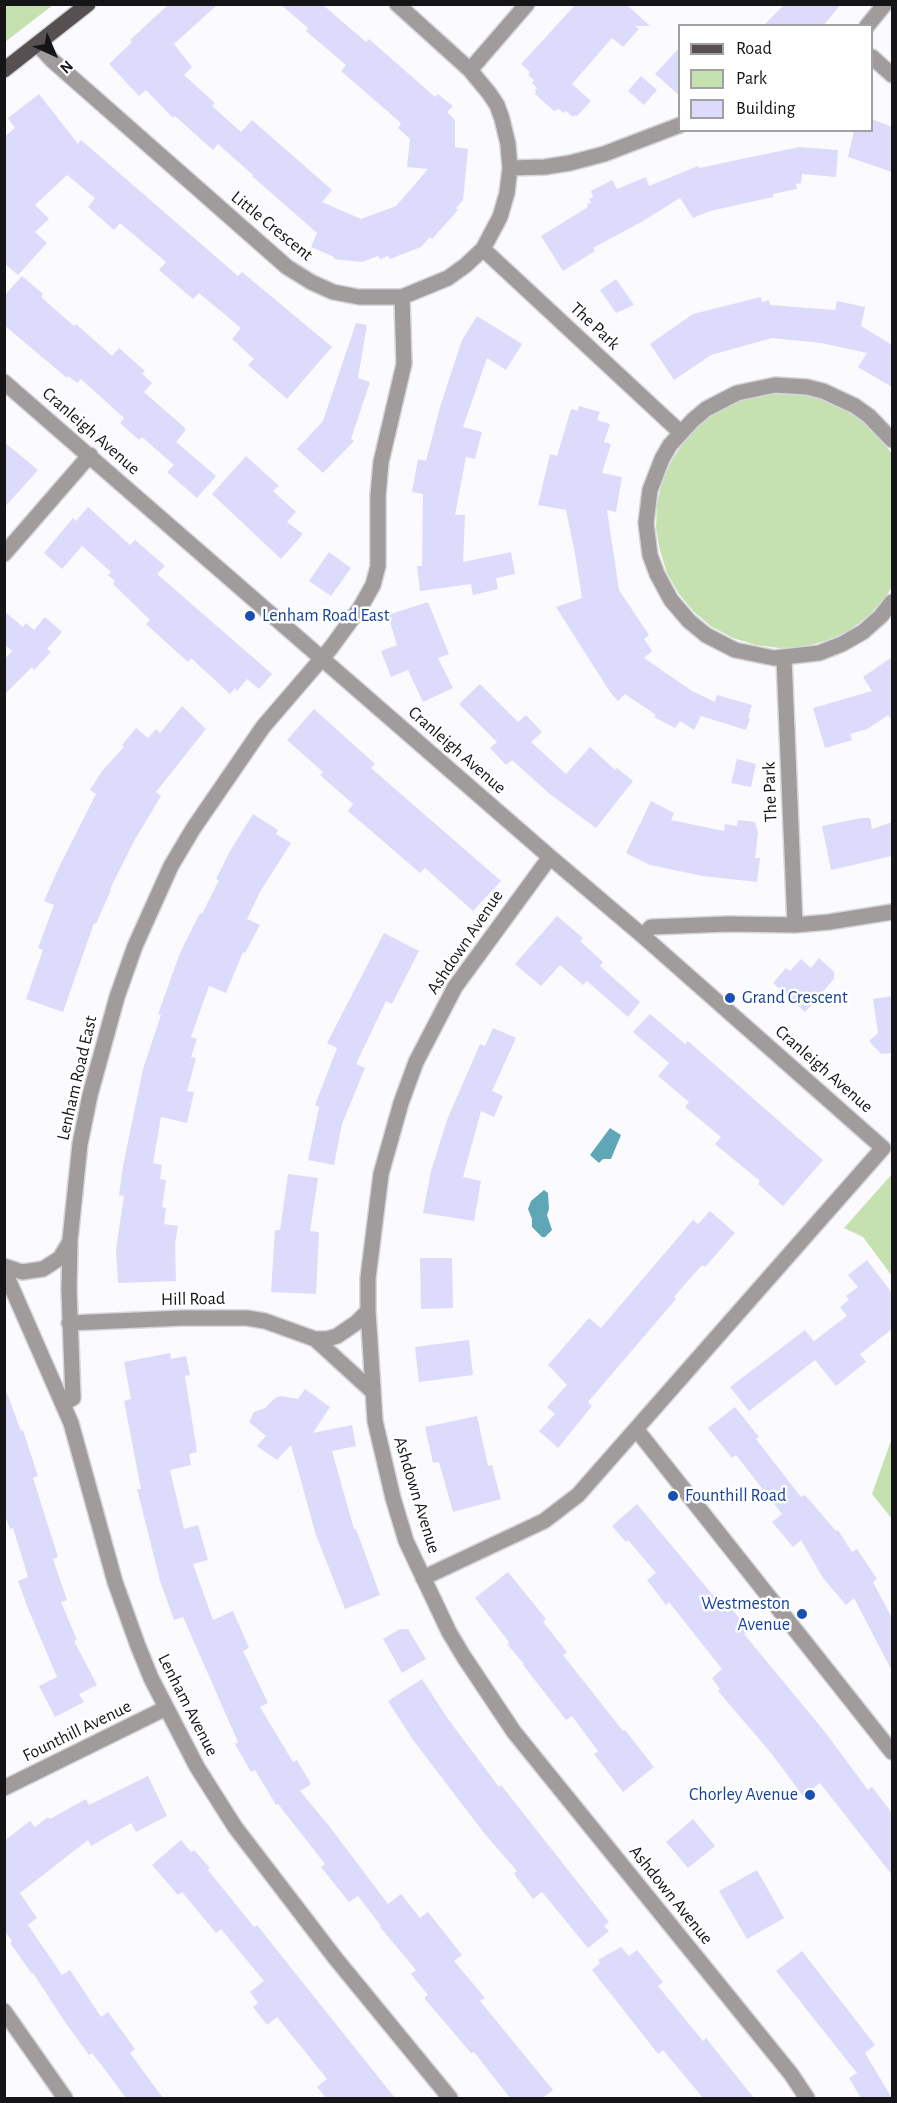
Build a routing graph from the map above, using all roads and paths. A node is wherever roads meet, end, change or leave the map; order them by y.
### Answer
1 (88, 4) edge
2 (397, 4) edge
3 (527, 4) edge
4 (885, 4) edge
5 (869, 24) edge
6 (38, 45) junction
7 (873, 58) edge
8 (4, 70) edge
9 (470, 70) junction
10 (892, 75) edge
11 (678, 127) edge
12 (510, 168) junction
13 (483, 249) junction
14 (402, 297) junction
15 (4, 382) edge
16 (680, 432) junction
17 (892, 440) edge
18 (90, 455) junction
19 (4, 554) edge
20 (892, 602) edge
21 (320, 658) junction
22 (784, 658) junction
23 (550, 857) junction
24 (892, 912) edge
25 (795, 925) junction
26 (643, 936) junction
27 (70, 1240) junction
28 (4, 1268) edge
29 (368, 1311) junction
30 (69, 1323) junction
31 (315, 1339) junction
32 (372, 1391) junction
33 (63, 1404) junction
34 (636, 1429) junction
35 (423, 1578) junction
36 (166, 1708) junction
37 (892, 1752) edge
38 (4, 1788) edge
39 (4, 2011) edge
40 (65, 2098) edge
41 (450, 2098) edge
42 (807, 2098) edge

1 - 6 main road
2 - 9 street, Little Crescent
3 - 9 street
4 - 5 street
6 - 8 main road
6 - 14 street, Little Crescent
7 - 10 street
9 - 12 street, Little Crescent
11 - 12 street
12 - 13 street, Little Crescent
13 - 14 street, Little Crescent
13 - 16 street, The Park
14 - 21 street, Lenham Road East
15 - 18 street, Cranleigh Avenue
16 - 17 street
16 - 22 street
18 - 19 street
18 - 21 street, Cranleigh Avenue
20 - 22 street
21 - 23 street, Cranleigh Avenue
21 - 27 street, Lenham Road East
22 - 25 street, The Park
23 - 26 street, Cranleigh Avenue
23 - 29 street, Ashdown Avenue
24 - 25 street
25 - 26 street
26 - 34 street, Cranleigh Avenue
27 - 28 street
27 - 30 street, Lenham Road East
28 - 33 street, Lenham Avenue
29 - 31 street
29 - 32 street, Ashdown Avenue
30 - 31 street, Hill Road
30 - 33 street, Lenham Road East
31 - 32 street, Hill Road
32 - 35 street, Ashdown Avenue
33 - 36 street, Lenham Avenue
34 - 35 street
34 - 37 street
35 - 42 street, Ashdown Avenue
36 - 38 street, Founthill Avenue
36 - 41 street, Lenham Avenue
39 - 40 street

